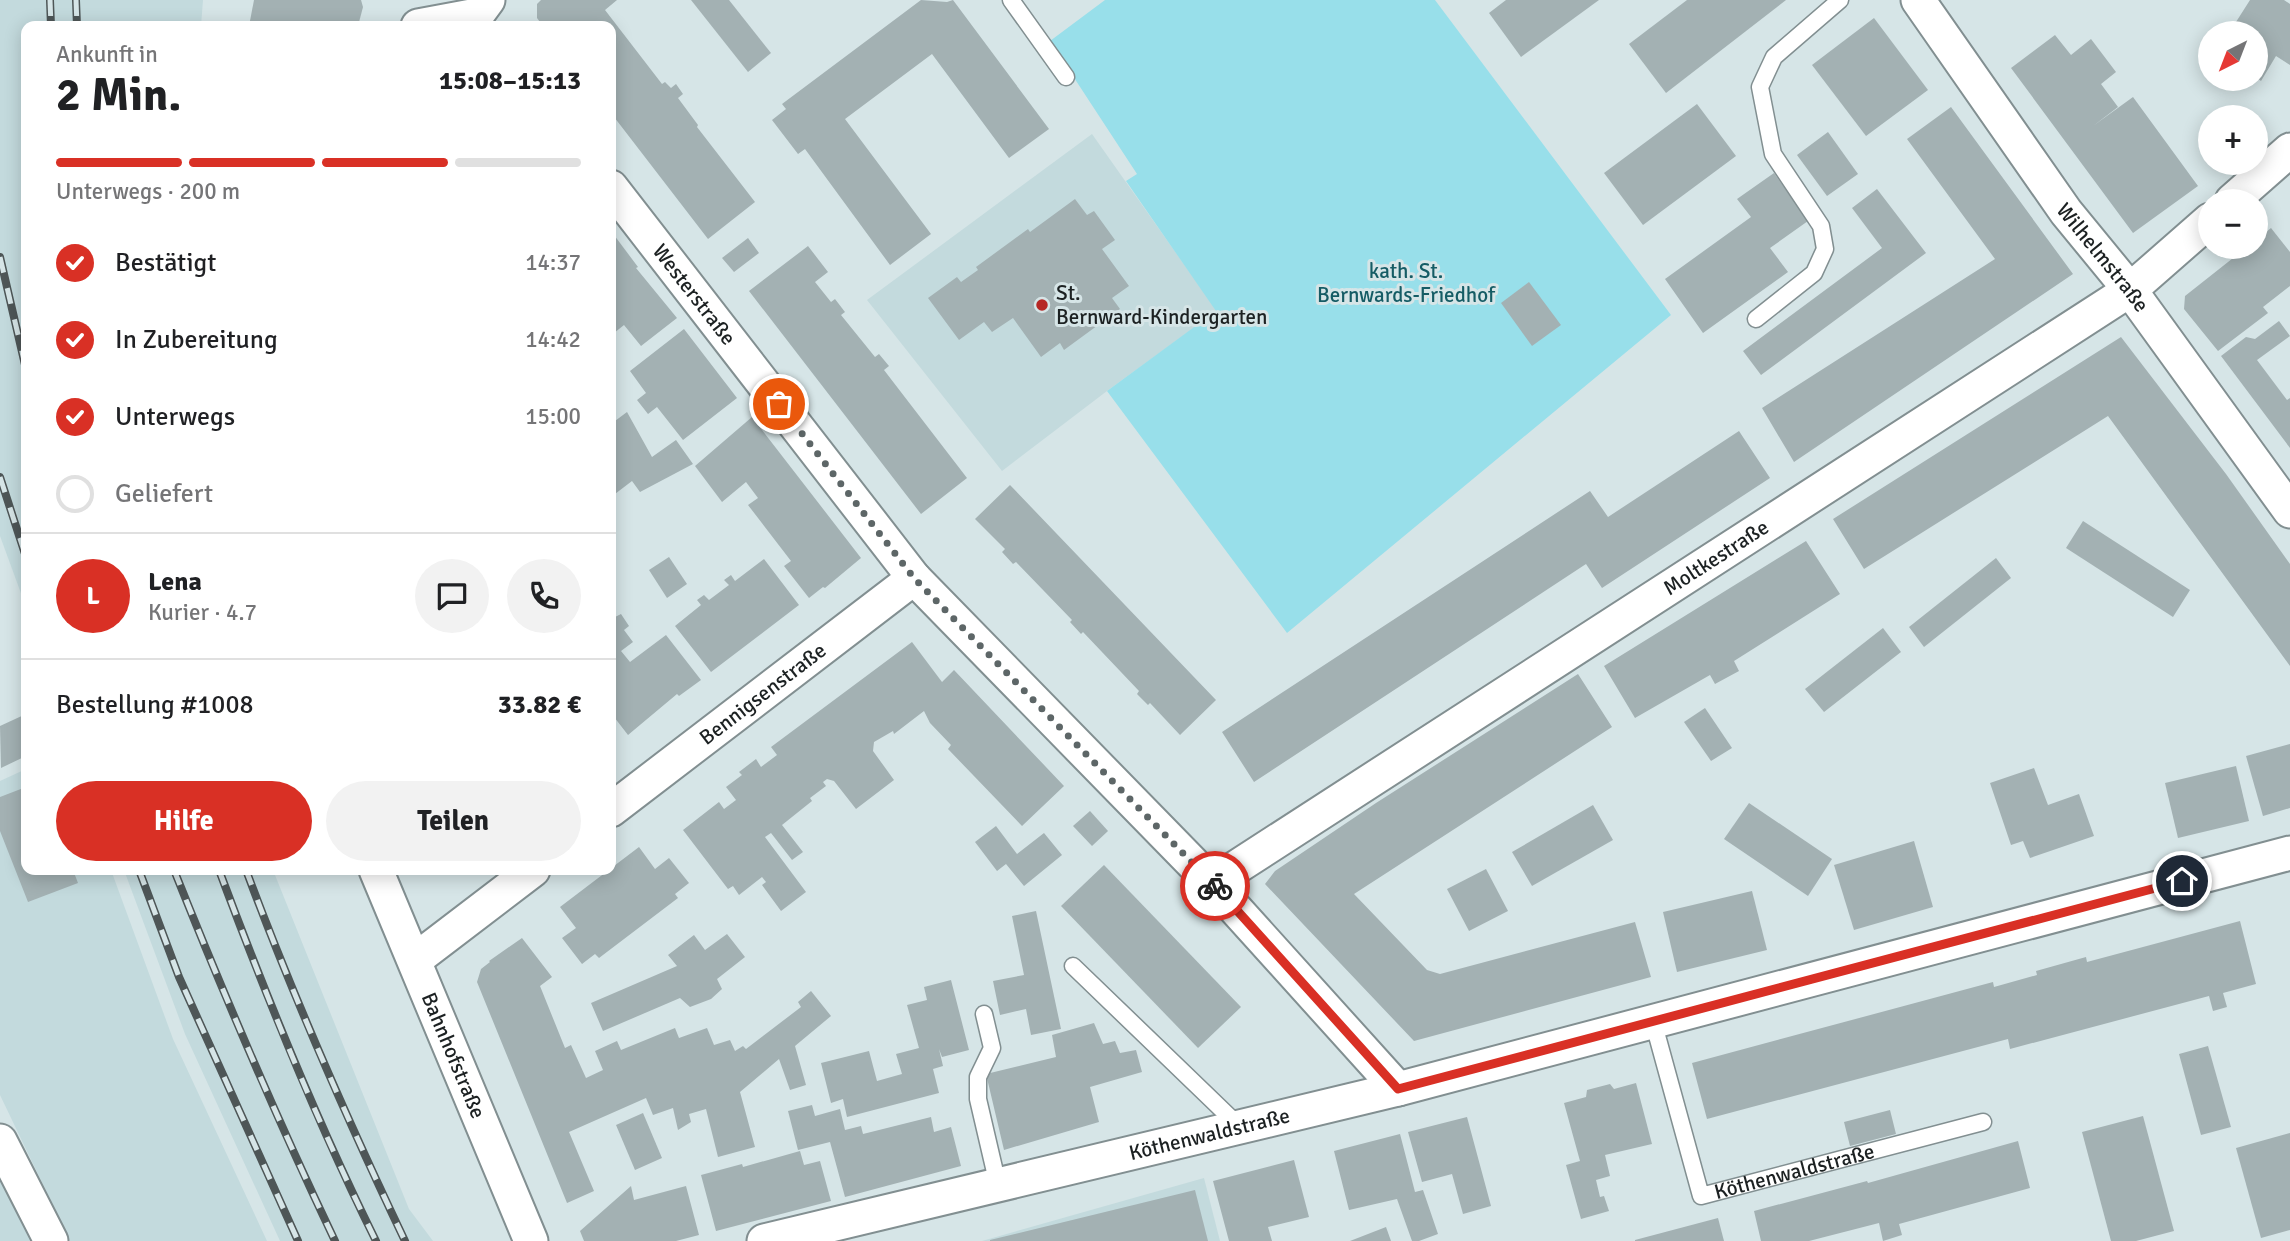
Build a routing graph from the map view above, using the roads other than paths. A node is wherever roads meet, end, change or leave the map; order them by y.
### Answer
1 (406, 0) edge
2 (1012, 0) edge
3 (1840, 0) edge
4 (1918, 0) edge
5 (484, 14) edge
6 (414, 21) edge
7 (444, 21) edge
8 (1066, 77) dead end
9 (2290, 150) edge
10 (2246, 189) edge
11 (616, 193) edge
12 (2198, 230) edge
13 (2130, 290) junction
14 (1756, 320) dead end
15 (2290, 511) edge
16 (914, 578) junction
17 (616, 806) edge
18 (2290, 853) edge
19 (378, 875) edge
20 (526, 875) edge
21 (1212, 883) junction
22 (415, 960) junction
23 (1073, 966) dead end
24 (984, 1014) dead end
25 (1653, 1021) junction
26 (1398, 1089) junction
27 (1983, 1122) dead end
28 (1240, 1127) junction
29 (0, 1141) edge
30 (998, 1185) junction
31 (51, 1241) edge
32 (531, 1241) edge
33 (764, 1241) edge

1 - 6 street
2 - 8 lane
3 - 14 lane
4 - 13 street, Wilhelmstraße
5 - 7 street
9 - 10 street
11 - 16 street, Westerstraße
12 - 13 street, Moltkestraße
13 - 15 street, Wilhelmstraße
13 - 21 street, Moltkestraße
16 - 17 street, Bennigsenstraße
16 - 21 street, Westerstraße
18 - 25 street, Köthenwaldstraße
19 - 22 street, Bahnhofstraße
20 - 22 street
21 - 26 street, Westerstraße
22 - 32 street, Bahnhofstraße
23 - 28 lane
24 - 30 lane
25 - 26 street, Köthenwaldstraße
25 - 27 lane, Köthenwaldstraße
26 - 28 street, Köthenwaldstraße
28 - 30 street, Köthenwaldstraße
29 - 31 street
30 - 33 street, Köthenwaldstraße

